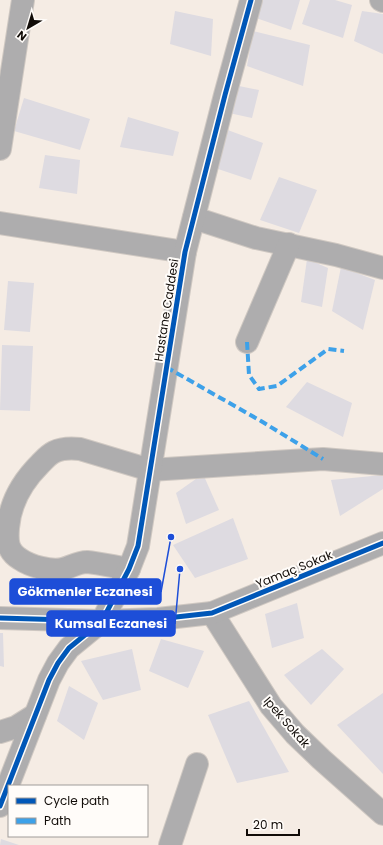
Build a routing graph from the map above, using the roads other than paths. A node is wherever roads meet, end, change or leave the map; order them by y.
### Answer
1 (23, 0) edge
2 (251, 0) edge
3 (0, 149) edge
4 (194, 218) junction
5 (0, 223) edge
6 (289, 244) junction
7 (185, 252) junction
8 (383, 268) edge
9 (247, 342) dead end
10 (383, 464) edge
11 (150, 470) junction
12 (383, 544) edge
13 (129, 569) junction
14 (212, 613) junction
15 (0, 618) edge
16 (102, 621) junction
17 (35, 715) junction
18 (0, 732) edge
19 (197, 764) dead end
20 (8, 785) edge
21 (8, 785) edge
22 (0, 806) edge
23 (383, 814) edge
24 (170, 845) edge

1 - 3 street
2 - 4 street, Hastane Caddesi
4 - 6 street
4 - 7 street, Hastane Caddesi
5 - 7 street
6 - 8 street
6 - 9 street
7 - 11 street, Hastane Caddesi
10 - 11 street
11 - 13 street, Hastane Caddesi
11 - 13 street
12 - 14 street, Yamaç Sokak
13 - 16 street, Hastane Caddesi
14 - 16 street
14 - 23 street, Ipek Sokak
15 - 16 street
16 - 17 street
17 - 18 street
17 - 21 street
19 - 24 street
20 - 22 street

